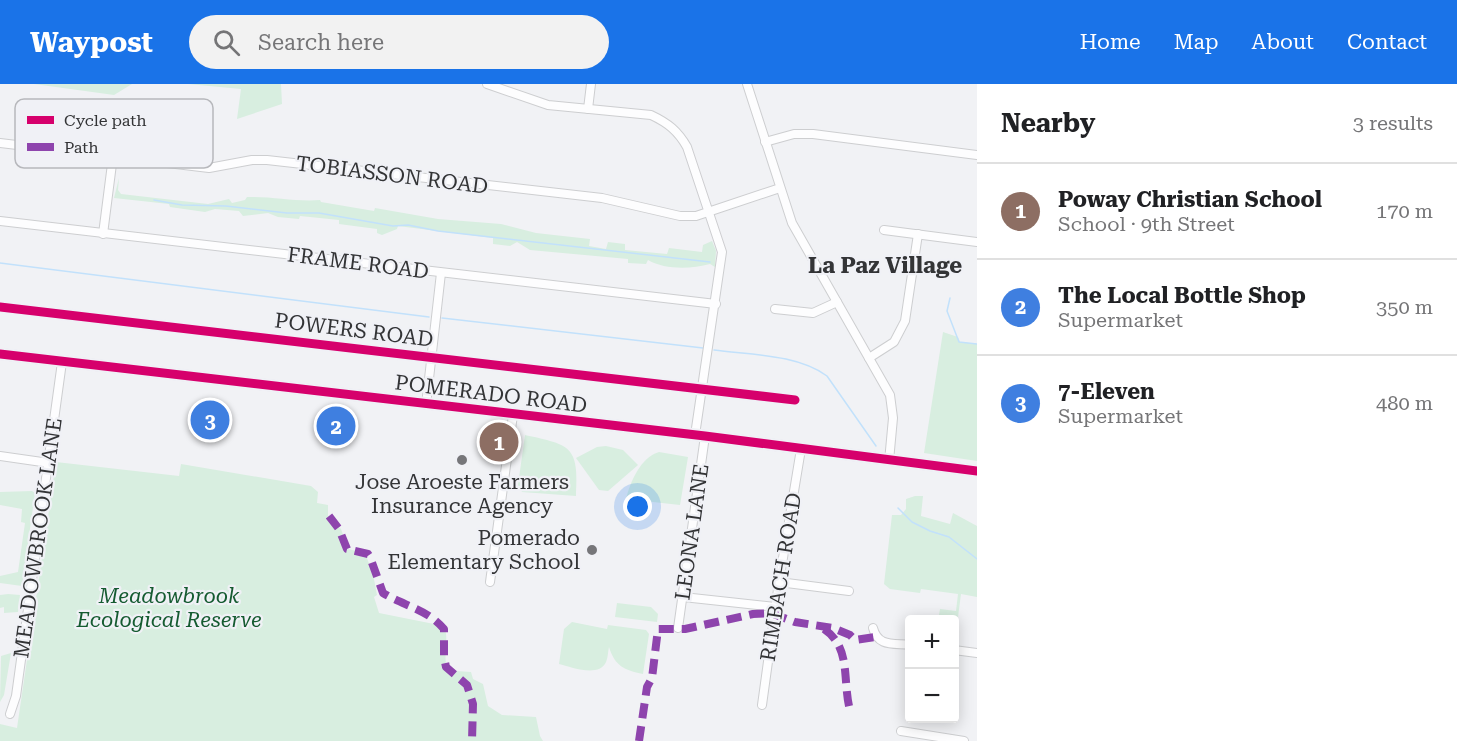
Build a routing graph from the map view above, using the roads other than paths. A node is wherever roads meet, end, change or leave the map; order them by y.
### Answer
1 (487, 84) edge
2 (591, 84) edge
3 (747, 84) edge
4 (588, 109) junction
5 (765, 142) junction
6 (0, 143) edge
7 (15, 145) edge
8 (977, 155) edge
9 (213, 167) edge
10 (112, 168) edge
11 (780, 189) junction
12 (710, 212) junction
13 (0, 221) edge
14 (884, 230) dead end
15 (103, 234) junction
16 (918, 234) junction
17 (977, 242) edge
18 (441, 273) junction
19 (837, 302) junction
20 (716, 304) junction
21 (0, 307) edge
22 (775, 309) dead end
23 (0, 354) edge
24 (431, 357) junction
25 (869, 358) junction
26 (62, 362) junction
27 (703, 388) junction
28 (795, 400) dead end
29 (426, 405) junction
30 (513, 415) junction
31 (700, 436) junction
32 (801, 449) junction
33 (0, 456) edge
34 (889, 461) junction
35 (49, 463) junction
36 (977, 471) edge
37 (490, 582) dead end
38 (779, 582) junction
39 (849, 591) dead end
40 (683, 597) junction
41 (775, 607) junction
42 (678, 628) dead end
43 (873, 628) dead end
44 (905, 645) edge
45 (959, 651) edge
46 (977, 653) edge
47 (762, 705) dead end
48 (10, 714) dead end
49 (901, 731) dead end
50 (964, 741) edge

1 - 4 street, LEONA LANE
2 - 4 street
3 - 5 street
4 - 12 street, LEONA LANE
5 - 8 street
5 - 11 street
6 - 7 street, TOBIASSON ROAD
9 - 12 street, TOBIASSON ROAD
10 - 15 street
11 - 12 street, TOBIASSON ROAD
11 - 19 street
12 - 20 street, LEONA LANE
13 - 15 street, FRAME ROAD
14 - 16 street
15 - 18 street, FRAME ROAD
16 - 17 street
16 - 25 street
18 - 20 street, FRAME ROAD
18 - 24 street
19 - 22 street
19 - 25 street
20 - 27 street, LEONA LANE
21 - 24 street, POWERS ROAD
23 - 26 main road, POMERADO ROAD
24 - 27 street, POWERS ROAD
24 - 29 street
25 - 34 street
26 - 29 main road, POMERADO ROAD
26 - 35 street, MEADOWBROOK LANE
27 - 28 street, POWERS ROAD
27 - 31 street, LEONA LANE
29 - 30 main road, POMERADO ROAD
30 - 31 main road, POMERADO ROAD
30 - 37 street
31 - 32 main road, POMERADO ROAD
31 - 40 street, LEONA LANE
32 - 34 main road, POMERADO ROAD
32 - 38 street, RIMBACH ROAD
33 - 35 street
34 - 36 main road, POMERADO ROAD
35 - 48 street, MEADOWBROOK LANE
38 - 39 street
38 - 41 street, RIMBACH ROAD
40 - 41 street
40 - 42 street, LEONA LANE
41 - 47 street, RIMBACH ROAD
43 - 44 street
45 - 46 street
49 - 50 street

